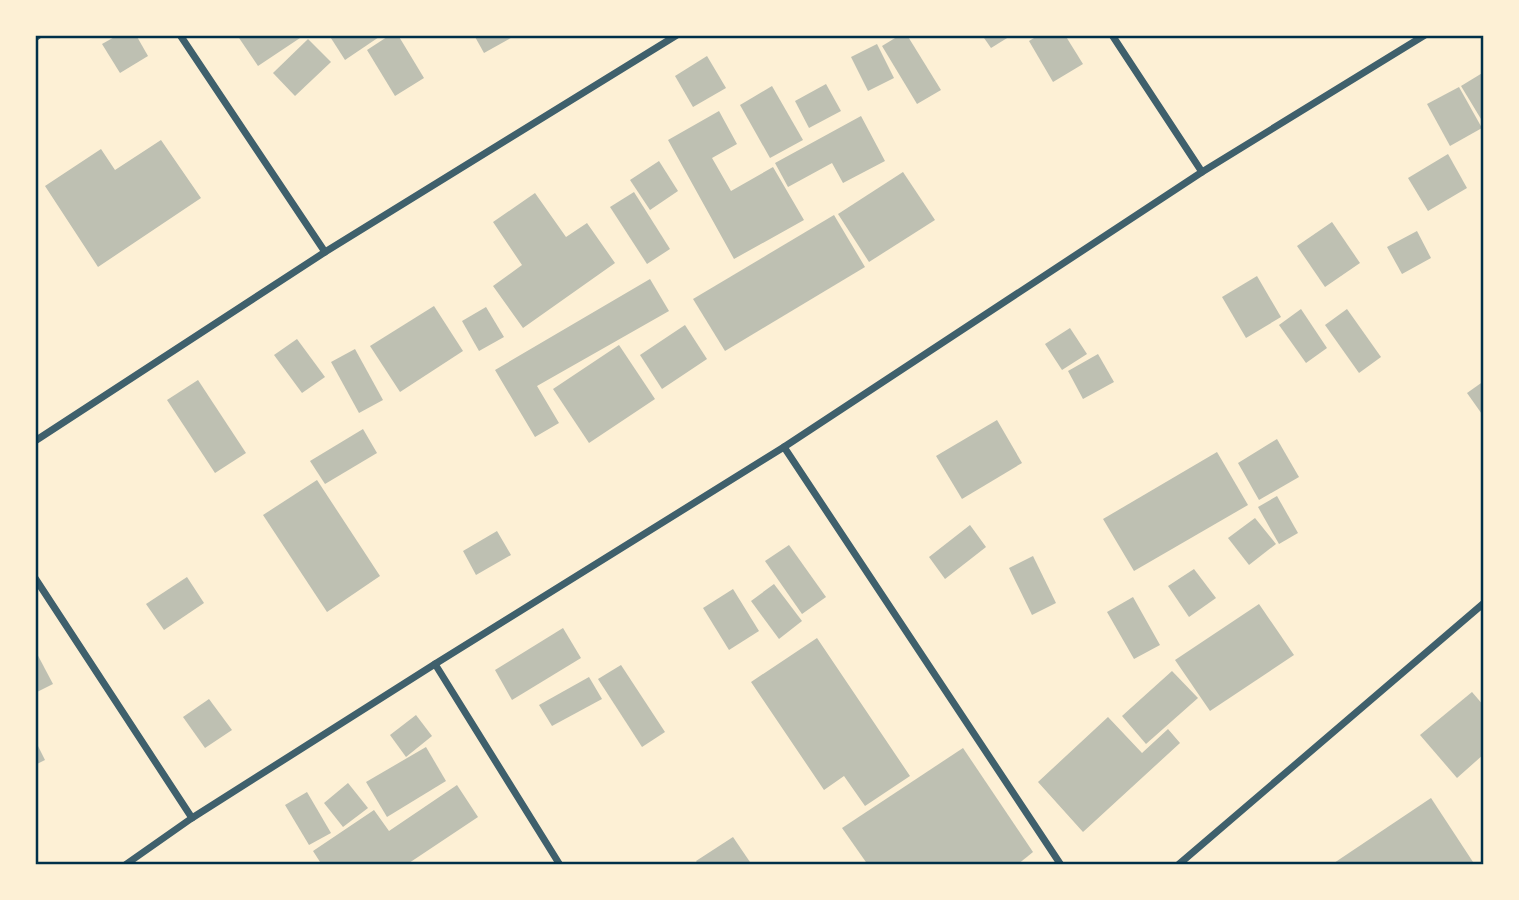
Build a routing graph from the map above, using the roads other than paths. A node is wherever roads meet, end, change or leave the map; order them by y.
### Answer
1 (180, 35) edge
2 (677, 35) edge
3 (1112, 35) edge
4 (1425, 35) edge
5 (1202, 172) junction
6 (325, 252) junction
7 (35, 441) edge
8 (784, 447) junction
9 (35, 578) edge
10 (1484, 603) edge
11 (435, 664) junction
12 (192, 818) junction
13 (125, 865) edge
14 (560, 865) edge
15 (1061, 865) edge
16 (1178, 865) edge

1 - 6 street
2 - 6 street
3 - 5 street
4 - 5 street
5 - 8 street
6 - 7 street
8 - 11 street
8 - 15 street
9 - 12 street
10 - 16 street
11 - 12 street
11 - 14 street
12 - 13 street

